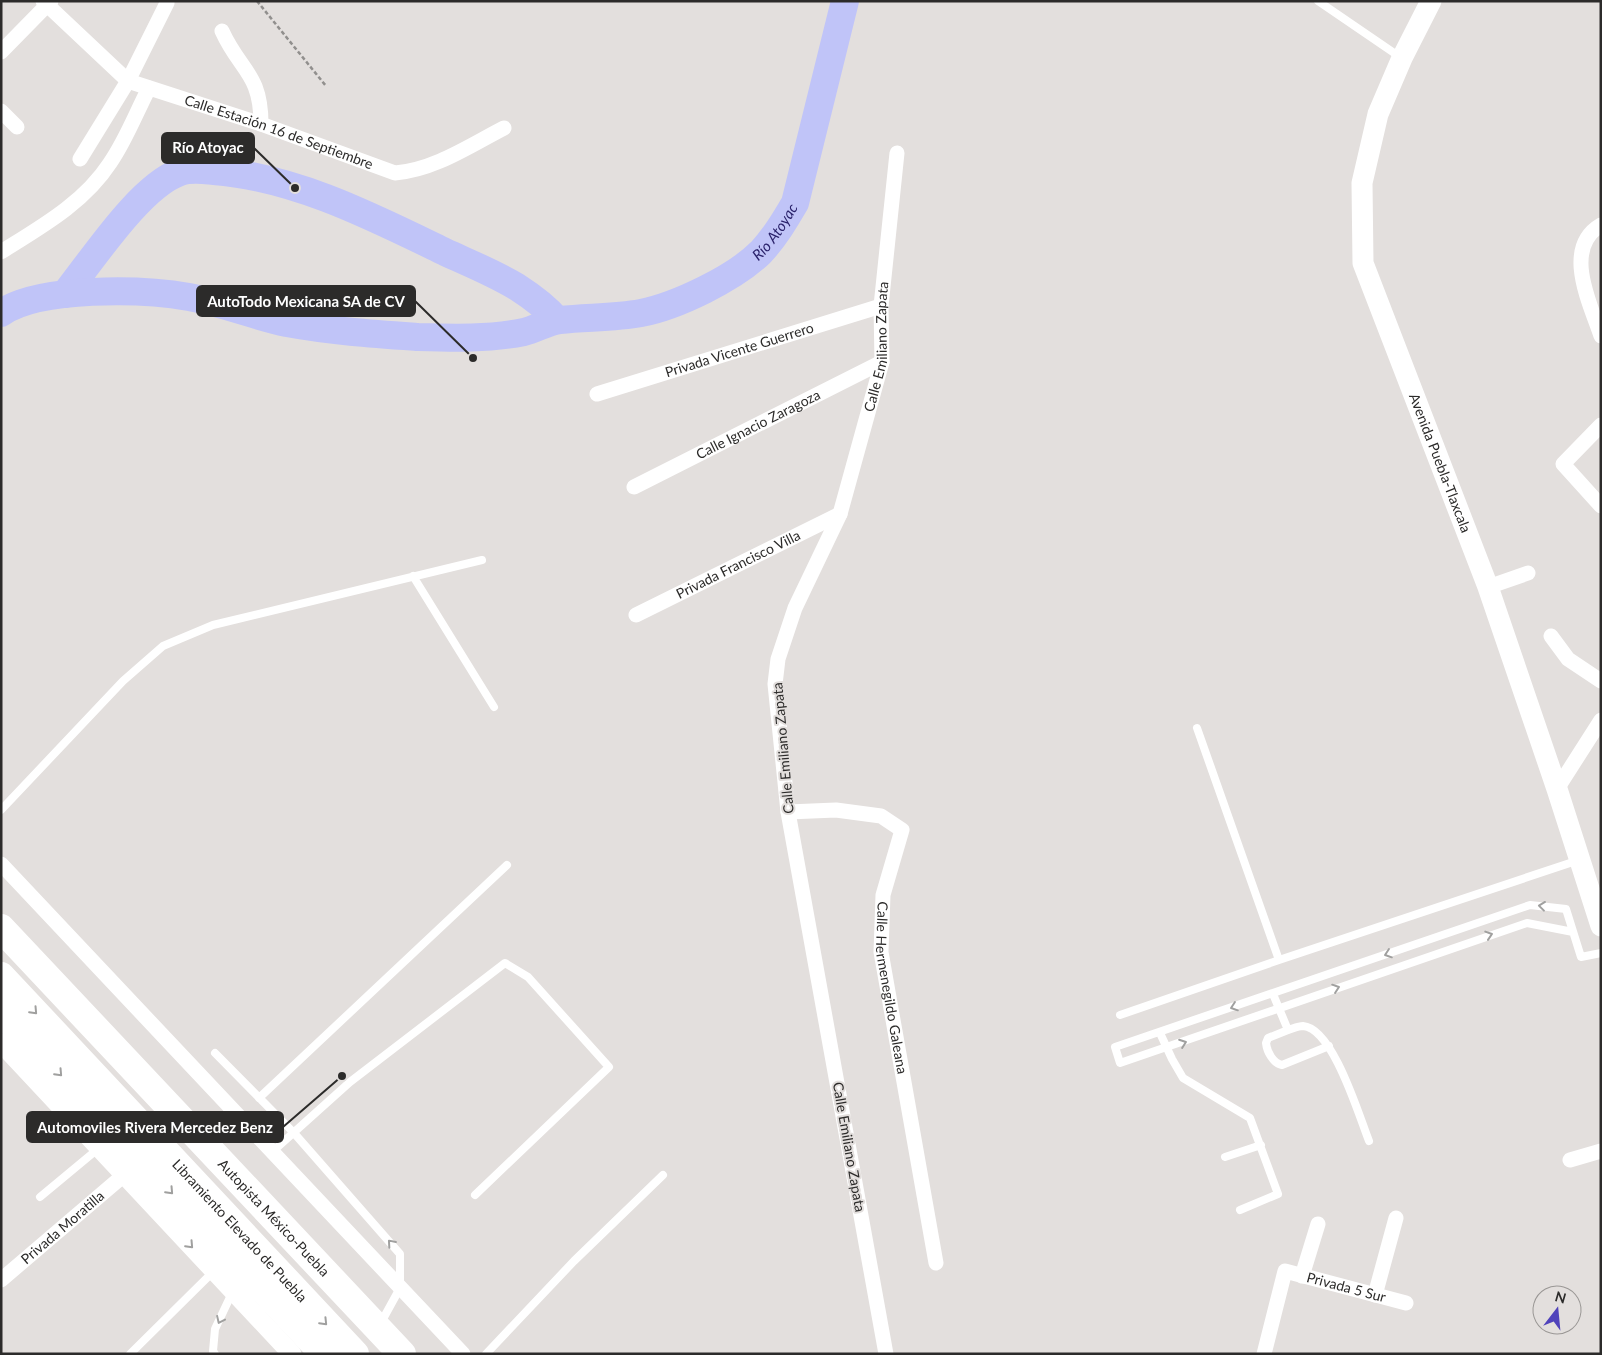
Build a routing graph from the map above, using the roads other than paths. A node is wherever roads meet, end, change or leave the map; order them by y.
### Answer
1 (1318, 1) edge
2 (1431, 1) edge
3 (47, 3) edge
4 (167, 3) dead end
5 (222, 31) dead end
6 (1, 52) edge
7 (1402, 58) junction
8 (128, 82) junction
9 (149, 88) junction
10 (1, 111) edge
11 (261, 124) junction
12 (17, 127) dead end
13 (504, 128) dead end
14 (897, 153) dead end
15 (80, 159) dead end
16 (1601, 225) edge
17 (1, 252) edge
18 (881, 306) junction
19 (1601, 336) edge
20 (882, 362) junction
21 (597, 394) dead end
22 (1601, 425) edge
23 (634, 487) dead end
24 (1601, 506) edge
25 (840, 514) junction
26 (482, 560) dead end
27 (1528, 573) dead end
28 (413, 576) junction
29 (1488, 587) junction
30 (636, 614) dead end
31 (1551, 636) dead end
32 (1601, 681) edge
33 (494, 707) dead end
34 (1601, 720) edge
35 (1197, 728) dead end
36 (1557, 789) junction
37 (1, 810) edge
38 (788, 812) junction
39 (1580, 860) junction
40 (1, 864) edge
41 (507, 865) dead end
42 (1596, 891) edge
43 (1601, 926) edge
44 (1, 928) edge
45 (1461, 928) junction
46 (1573, 932) junction
47 (1466, 943) junction
48 (1, 948) edge
49 (1601, 953) edge
50 (1279, 960) junction
51 (1, 976) edge
52 (1273, 994) junction
53 (1278, 1008) junction
54 (1, 1012) edge
55 (1120, 1015) dead end
56 (1288, 1030) junction
57 (1160, 1033) junction
58 (1, 1043) edge
59 (1329, 1046) junction
60 (1167, 1048) junction
61 (215, 1053) dead end
62 (260, 1098) junction
63 (294, 1133) junction
64 (1369, 1141) dead end
65 (1261, 1145) junction
66 (99, 1148) junction
67 (1601, 1151) edge
68 (272, 1152) junction
69 (1225, 1157) dead end
70 (1570, 1160) dead end
71 (124, 1175) junction
72 (663, 1175) dead end
73 (474, 1196) dead end
74 (40, 1197) dead end
75 (1240, 1210) dead end
76 (1396, 1218) dead end
77 (1318, 1224) dead end
78 (936, 1263) dead end
79 (214, 1271) junction
80 (1302, 1276) junction
81 (1, 1280) edge
82 (400, 1288) junction
83 (233, 1291) junction
84 (342, 1291) junction
85 (1375, 1295) junction
86 (1406, 1303) dead end
87 (383, 1319) junction
88 (130, 1354) edge
89 (215, 1354) edge
90 (292, 1354) edge
91 (324, 1354) edge
92 (355, 1354) edge
93 (386, 1354) edge
94 (402, 1354) edge
95 (418, 1354) edge
96 (463, 1354) edge
97 (486, 1354) edge
98 (886, 1354) edge
99 (1264, 1354) edge

1 - 7 lane
2 - 7 main road, Avenida Puebla-Tlaxcala
3 - 6 street
3 - 8 street
4 - 8 street
5 - 11 street
7 - 29 main road, Avenida Puebla-Tlaxcala
8 - 9 street, Calle Estación 16 de Septiembre
8 - 15 street
9 - 11 street, Calle Estación 16 de Septiembre
9 - 17 street
10 - 12 street
11 - 13 street, Calle Estación 16 de Septiembre
14 - 18 street, Calle Emiliano Zapata
16 - 19 street
18 - 20 street, Calle Emiliano Zapata
18 - 21 street, Privada Vicente Guerrero
20 - 23 street, Calle Ignacio Zaragoza
20 - 25 street, Calle Emiliano Zapata
22 - 24 street
25 - 30 street, Privada Francisco Villa
25 - 38 street, Calle Emiliano Zapata
26 - 28 lane
27 - 29 street
28 - 33 lane
28 - 37 lane
29 - 36 main road, Avenida Puebla-Tlaxcala
31 - 32 street
34 - 36 street
35 - 50 lane
36 - 39 main road, Avenida Puebla-Tlaxcala
38 - 78 street, Calle Hermenegildo Galeana
38 - 98 street, Calle Emiliano Zapata
39 - 42 main road, Avenida Puebla-Tlaxcala
39 - 50 lane
40 - 68 street
41 - 62 lane
42 - 43 main road, Avenida Puebla-Tlaxcala
44 - 84 highway, Autopista México-Puebla
46 -> 45 lane
45 - 47 lane
45 -> 52 lane
47 -> 46 lane
46 - 49 lane
53 -> 47 lane
48 - 93 highway, Libramiento Elevado de Puebla
50 - 55 lane
51 -> 92 highway, Libramiento Elevado de Puebla
52 - 53 lane
52 -> 57 lane
53 - 56 lane
60 -> 53 lane
54 -> 91 highway
56 - 59 lane
56 - 59 lane
57 - 60 lane
57 - 60 lane
58 - 66 street
59 - 64 lane
60 - 65 lane
61 - 62 lane
62 - 63 lane
63 - 68 lane
63 - 73 lane
82 -> 63 lane
65 - 69 lane
65 - 75 lane
66 - 71 street
66 - 74 lane
67 - 70 street
68 - 82 street
71 -> 79 street
71 - 81 street, Privada Moratilla
72 - 97 lane
76 - 85 street
77 - 80 street
79 - 83 street
79 - 88 lane
80 - 85 street, Privada 5 Sur
80 - 99 street, Privada 5 Sur
82 - 87 lane
82 - 96 street
83 -> 89 lane
83 - 90 street
84 - 87 street
84 - 94 highway, Autopista México-Puebla
85 - 86 street, Privada 5 Sur
87 - 95 street

